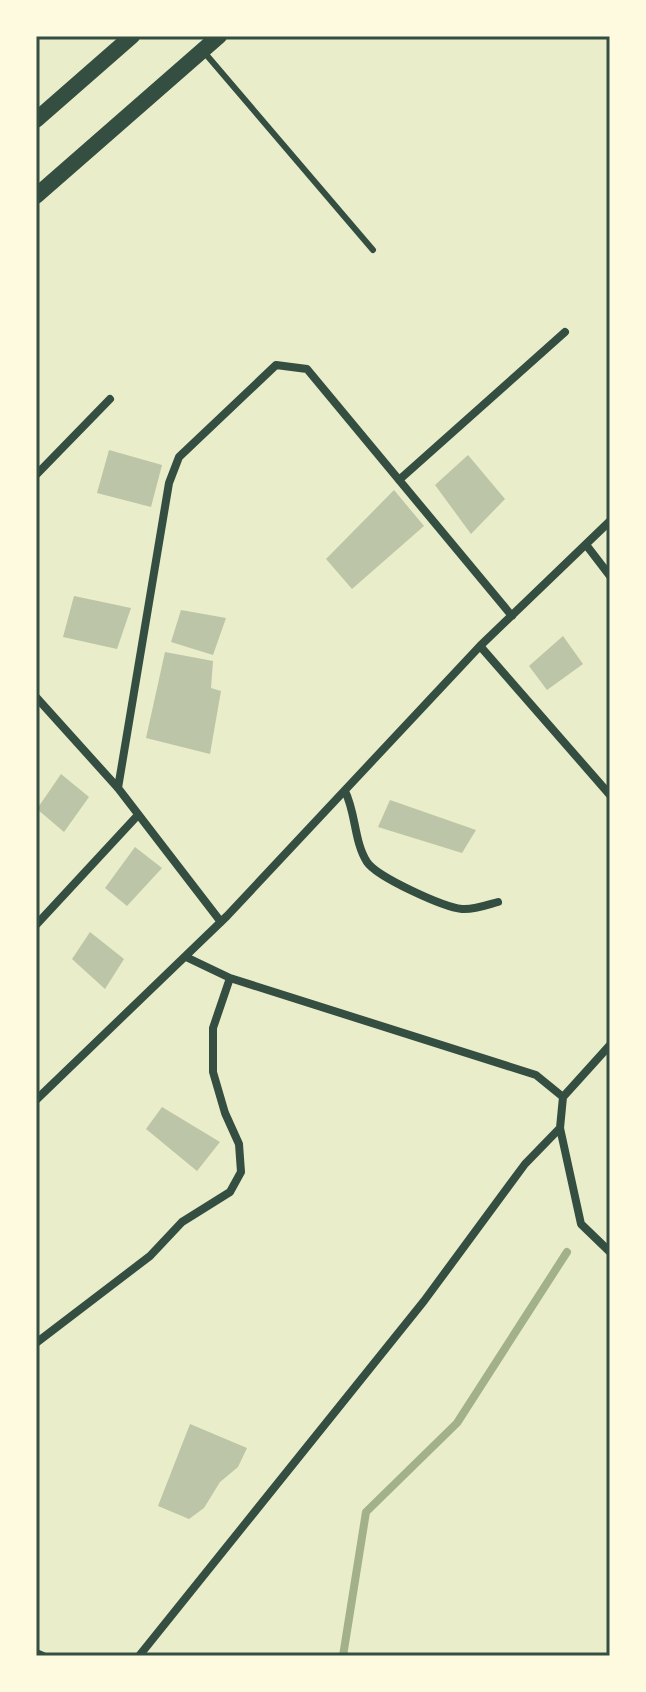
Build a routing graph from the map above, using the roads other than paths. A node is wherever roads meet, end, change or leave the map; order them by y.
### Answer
1 (132, 36) edge
2 (219, 36) edge
3 (203, 50) junction
4 (36, 120) edge
5 (36, 196) edge
6 (373, 250) dead end
7 (565, 332) dead end
8 (110, 399) dead end
9 (36, 475) edge
10 (399, 480) junction
11 (610, 521) edge
12 (587, 546) junction
13 (610, 576) edge
14 (512, 616) junction
15 (480, 646) junction
16 (36, 697) edge
17 (118, 788) junction
18 (345, 791) junction
19 (610, 795) edge
20 (138, 815) junction
21 (498, 902) dead end
22 (221, 922) junction
23 (36, 925) edge
24 (186, 957) junction
25 (230, 978) junction
26 (610, 1045) edge
27 (563, 1097) junction
28 (36, 1100) edge
29 (560, 1128) junction
30 (610, 1252) edge
31 (36, 1343) edge
32 (36, 1653) edge
33 (43, 1656) edge
34 (139, 1656) edge

1 - 4 main road
2 - 3 main road
3 - 5 main road
3 - 6 lane
7 - 10 street
8 - 9 street
10 - 14 street
10 - 17 street
11 - 12 street
12 - 13 street
12 - 14 street
14 - 15 street
15 - 18 street
15 - 19 street
16 - 17 street
17 - 20 street
18 - 21 street
18 - 22 street
20 - 22 street
20 - 23 street
22 - 24 street
24 - 25 street
24 - 28 street
25 - 27 street
25 - 31 street
26 - 27 street
27 - 29 street
29 - 30 street
29 - 34 street
32 - 33 street

